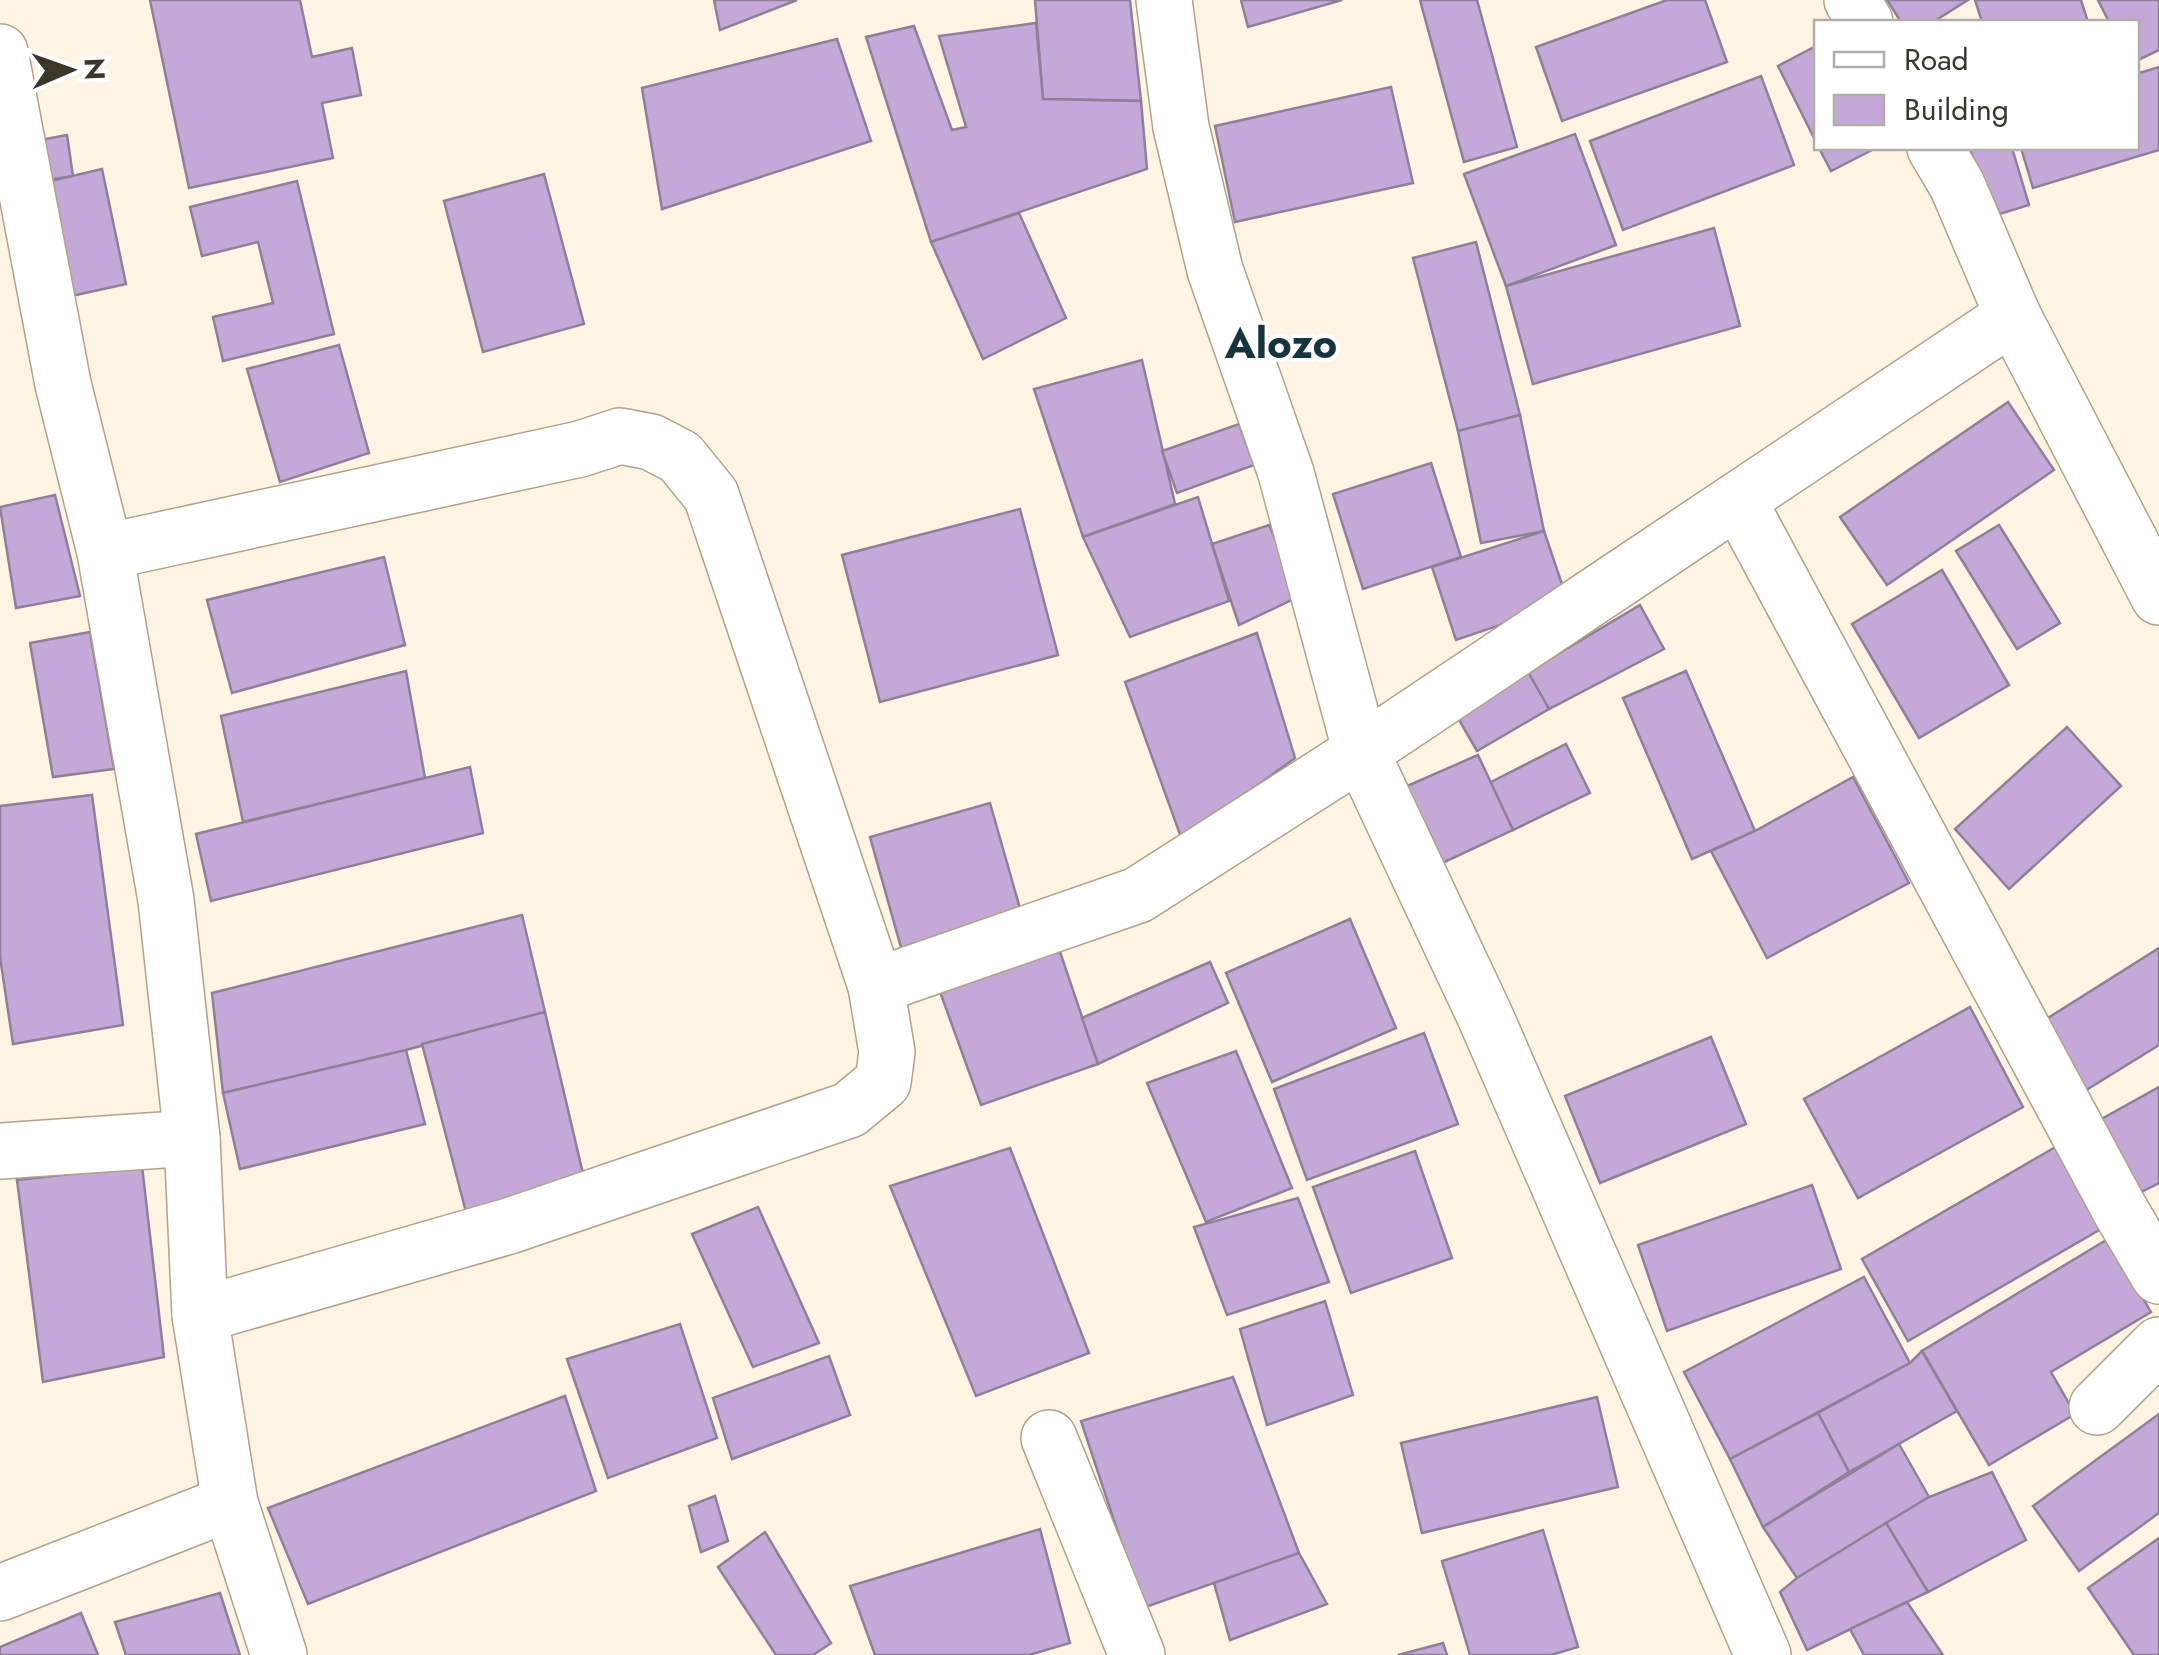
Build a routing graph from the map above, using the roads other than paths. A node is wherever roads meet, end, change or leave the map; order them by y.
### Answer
1 (1164, 0) edge
2 (0, 52) edge
3 (1937, 150) edge
4 (2012, 316) junction
5 (1739, 502) junction
6 (105, 552) junction
7 (2159, 597) edge
8 (1362, 752) junction
9 (876, 986) junction
10 (192, 1138) junction
11 (0, 1151) edge
12 (2159, 1276) edge
13 (200, 1315) junction
14 (2159, 1346) edge
15 (2097, 1407) dead end
16 (1048, 1438) dead end
17 (230, 1503) junction
18 (0, 1593) edge
19 (279, 1655) edge
20 (1137, 1655) edge
21 (1763, 1655) edge

1 - 8 street
2 - 6 street
3 - 4 street
4 - 5 street
4 - 7 street
5 - 8 street
5 - 12 street
6 - 9 street
6 - 10 street
8 - 9 street
8 - 21 street
9 - 13 street
10 - 11 street
10 - 13 street
13 - 17 street
14 - 15 street
16 - 20 street
17 - 18 street
17 - 19 street

